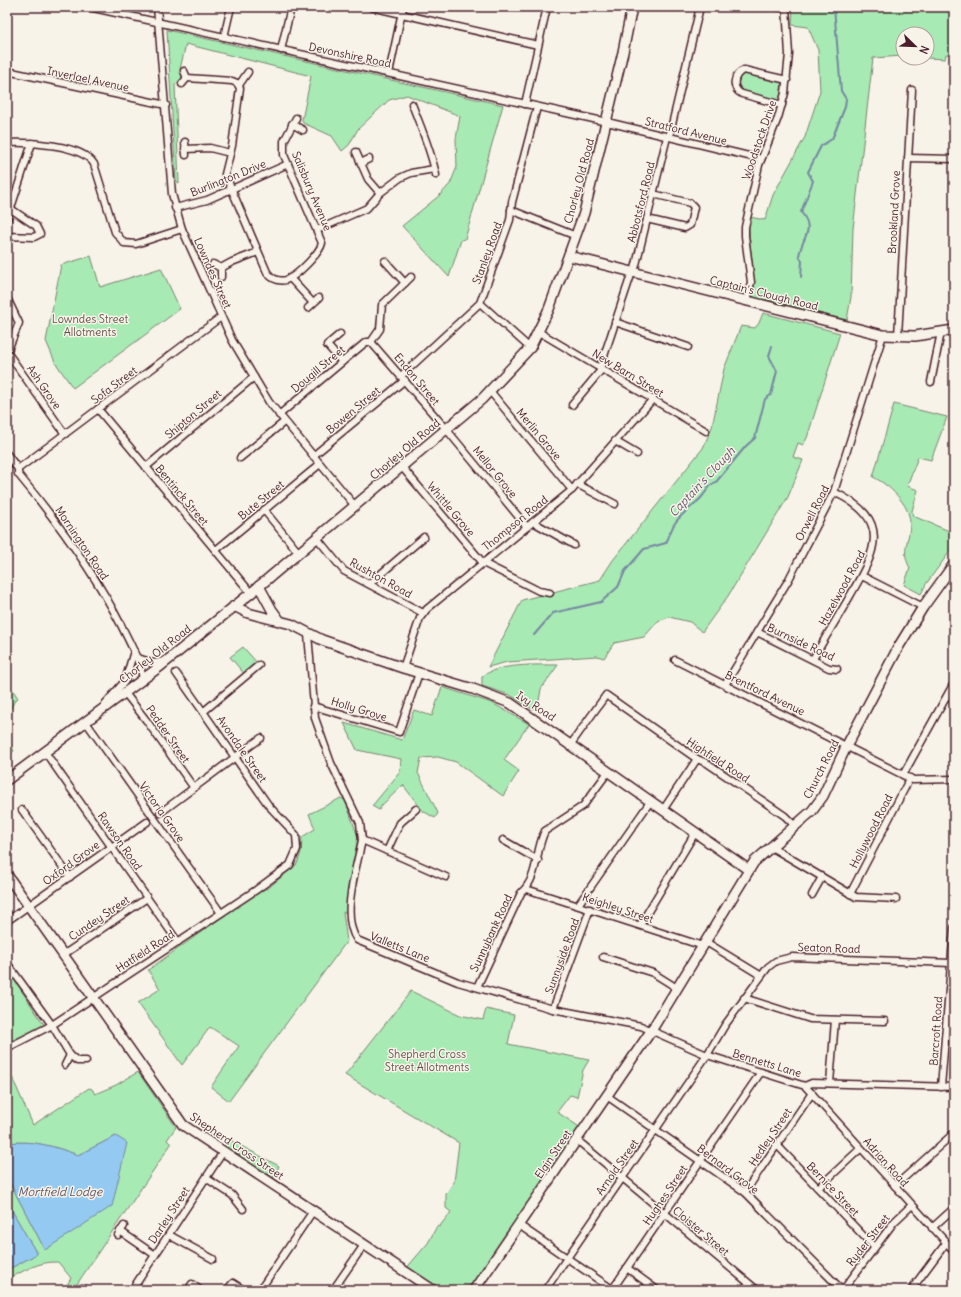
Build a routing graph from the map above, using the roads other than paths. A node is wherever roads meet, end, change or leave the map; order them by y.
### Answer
1 (89, 7) edge
2 (157, 7) edge
3 (231, 7) edge
4 (291, 7) edge
5 (371, 7) edge
6 (403, 7) edge
7 (547, 7) edge
8 (632, 7) edge
9 (700, 7) edge
10 (777, 7) edge
11 (786, 8) edge
12 (401, 14) junction
13 (159, 22) junction
14 (224, 37) junction
15 (538, 45) junction
16 (281, 50) junction
17 (7, 71) edge
18 (184, 71) dead end
19 (248, 72) dead end
20 (389, 73) junction
21 (187, 78) junction
22 (787, 80) junction
23 (182, 84) dead end
24 (239, 85) junction
25 (912, 90) dead end
26 (412, 104) dead end
27 (525, 104) junction
28 (166, 105) junction
29 (782, 105) junction
30 (537, 107) junction
31 (296, 118) dead end
32 (607, 122) junction
33 (292, 124) junction
34 (303, 130) dead end
35 (668, 137) junction
36 (185, 142) dead end
37 (7, 143) edge
38 (32, 143) junction
39 (356, 152) dead end
40 (230, 153) junction
41 (908, 158) junction
42 (369, 159) dead end
43 (761, 159) junction
44 (954, 160) edge
45 (361, 163) junction
46 (288, 164) junction
47 (231, 190) junction
48 (380, 193) junction
49 (653, 194) junction
50 (175, 208) junction
51 (11, 209) junction
52 (511, 210) junction
53 (647, 219) junction
54 (7, 220) edge
55 (182, 230) junction
56 (317, 230) junction
57 (7, 236) edge
58 (576, 236) junction
59 (258, 252) junction
60 (569, 256) junction
61 (385, 261) dead end
62 (213, 264) dead end
63 (221, 268) junction
64 (393, 269) junction
65 (633, 273) junction
66 (388, 274) dead end
67 (221, 277) dead end
68 (290, 278) junction
69 (411, 278) dead end
70 (405, 283) junction
71 (7, 298) edge
72 (319, 298) dead end
73 (747, 302) junction
74 (313, 303) junction
75 (480, 303) junction
76 (308, 308) dead end
77 (222, 317) junction
78 (615, 322) junction
79 (954, 330) edge
80 (539, 332) junction
81 (941, 332) junction
82 (340, 334) dead end
83 (883, 335) junction
84 (898, 336) junction
85 (371, 342) junction
86 (688, 347) dead end
87 (530, 348) junction
88 (7, 352) edge
89 (342, 362) junction
90 (601, 368) junction
91 (254, 377) junction
92 (403, 378) junction
93 (931, 382) dead end
94 (490, 391) junction
95 (653, 399) junction
96 (572, 405) dead end
97 (98, 409) junction
98 (278, 415) junction
99 (284, 422) junction
100 (447, 430) junction
101 (706, 431) dead end
102 (64, 434) junction
103 (615, 441) junction
104 (7, 454) edge
105 (637, 454) dead end
106 (313, 456) junction
107 (240, 458) dead end
108 (320, 464) junction
109 (146, 467) junction
110 (402, 467) junction
111 (18, 469) junction
112 (577, 484) junction
113 (572, 490) junction
114 (834, 492) junction
115 (614, 504) dead end
116 (355, 506) junction
117 (264, 510) junction
118 (533, 522) junction
119 (527, 527) junction
120 (424, 537) dead end
121 (317, 538) junction
122 (574, 545) dead end
123 (216, 550) junction
124 (299, 553) junction
125 (483, 563) junction
126 (954, 564) edge
127 (862, 576) junction
128 (369, 584) junction
129 (259, 586) junction
130 (251, 593) junction
131 (550, 593) dead end
132 (234, 606) junction
133 (923, 607) junction
134 (423, 613) junction
135 (280, 621) junction
136 (757, 632) junction
137 (308, 634) junction
138 (134, 651) junction
139 (138, 658) junction
140 (813, 659) junction
141 (167, 660) junction
142 (675, 660) dead end
143 (259, 665) dead end
144 (403, 668) junction
145 (837, 669) dead end
146 (176, 673) dead end
147 (419, 673) junction
148 (143, 678) junction
149 (954, 683) edge
150 (725, 685) junction
151 (125, 693) junction
152 (313, 706) junction
153 (203, 712) junction
154 (86, 722) junction
155 (261, 738) dead end
156 (571, 744) junction
157 (847, 745) junction
158 (45, 752) junction
159 (235, 757) junction
160 (697, 759) junction
161 (608, 772) junction
162 (903, 775) junction
163 (910, 778) junction
164 (954, 779) edge
165 (7, 780) edge
166 (194, 788) junction
167 (650, 802) junction
168 (416, 809) dead end
169 (22, 810) dead end
170 (663, 810) junction
171 (160, 813) dead end
172 (147, 822) dead end
173 (795, 826) junction
174 (695, 833) junction
175 (362, 840) junction
176 (503, 840) dead end
177 (111, 847) junction
178 (771, 847) junction
179 (387, 851) junction
180 (538, 860) junction
181 (290, 865) joint
182 (749, 870) junction
183 (7, 875) edge
184 (70, 876) junction
185 (446, 877) dead end
186 (822, 877) junction
187 (526, 888) junction
188 (850, 894) junction
189 (812, 895) dead end
190 (147, 898) junction
191 (896, 899) dead end
192 (578, 905) junction
193 (29, 906) junction
194 (590, 909) junction
195 (221, 914) junction
196 (7, 921) edge
197 (640, 925) junction
198 (954, 928) edge
199 (178, 942) junction
200 (705, 944) junction
201 (63, 955) junction
202 (603, 957) dead end
203 (7, 963) edge
204 (951, 963) junction
205 (760, 975) junction
206 (476, 987) junction
207 (677, 988) junction
208 (93, 997) junction
209 (744, 998) junction
210 (553, 1009) junction
211 (834, 1020) junction
212 (885, 1021) dead end
213 (52, 1025) junction
214 (651, 1031) junction
215 (7, 1048) edge
216 (70, 1055) junction
217 (707, 1055) junction
218 (86, 1061) dead end
219 (65, 1065) dead end
220 (761, 1072) junction
221 (830, 1083) junction
222 (805, 1086) junction
223 (941, 1087) junction
224 (954, 1088) edge
225 (812, 1093) junction
226 (607, 1096) junction
227 (656, 1129) junction
228 (954, 1133) edge
229 (577, 1140) junction
230 (777, 1145) junction
231 (860, 1149) junction
232 (223, 1152) junction
233 (700, 1160) junction
234 (206, 1178) junction
235 (622, 1178) junction
236 (895, 1186) junction
237 (818, 1188) junction
238 (746, 1192) junction
239 (912, 1205) junction
240 (954, 1208) edge
241 (243, 1209) dead end
242 (313, 1212) junction
243 (664, 1213) junction
244 (519, 1224) junction
245 (932, 1228) junction
246 (121, 1231) dead end
247 (169, 1234) junction
248 (946, 1243) junction
249 (364, 1245) junction
250 (874, 1247) junction
251 (954, 1251) edge
252 (155, 1255) junction
253 (567, 1258) junction
254 (213, 1260) dead end
255 (627, 1268) junction
256 (132, 1290) edge
257 (188, 1290) edge
258 (200, 1290) edge
259 (227, 1290) edge
260 (244, 1290) edge
261 (260, 1290) edge
262 (333, 1290) edge
263 (433, 1290) edge
264 (474, 1290) edge
265 (544, 1290) edge
266 (612, 1290) edge
267 (657, 1290) edge
268 (757, 1290) edge
269 (842, 1290) edge
270 (911, 1290) edge

1 - 13 street, Devonshire Road
2 - 13 street, Lowndes Street
3 - 14 street
4 - 16 street
5 - 12 street
6 - 12 street
7 - 15 street
8 - 32 street, Chorley Old Road
9 - 35 street, Abbotsford Road
10 - 11 street
11 - 22 street, Woodstock Drive
12 - 15 street
12 - 20 street
13 - 14 street, Devonshire Road
13 - 28 street, Lowndes Street
14 - 16 street, Devonshire Road
15 - 27 street
16 - 20 street, Devonshire Road
17 - 28 street, Inverlael Avenue
18 - 21 street
19 - 24 street
20 - 27 street, Devonshire Road
21 - 23 street
21 - 24 street
22 - 29 street, Woodstock Drive
22 - 29 street
24 - 40 street
25 - 41 street, Brookland Grove
26 - 48 street
27 - 30 street, Devonshire Road
28 - 50 street, Lowndes Street
29 - 43 street, Woodstock Drive
30 - 32 street, Devonshire Road
30 - 52 street, Stanley Road
31 - 33 street, Salisbury Avenue
32 - 35 street, Stratford Avenue
32 - 58 street, Chorley Old Road
33 - 34 street
33 - 46 street, Salisbury Avenue
35 - 43 street, Stratford Avenue
35 - 49 street, Abbotsford Road
36 - 40 street
37 - 38 street
38 - 51 street
38 - 55 street
39 - 45 street
40 - 47 street
41 - 44 street
41 - 84 street, Brookland Grove
42 - 45 street
43 - 73 street, Woodstock Drive
45 - 48 street
46 - 47 street, Burlington Drive
46 - 56 street, Salisbury Avenue
47 - 50 street, Burlington Drive
47 - 59 street
48 - 56 street
49 - 53 street, Abbotsford Road
49 - 53 street
50 - 55 street, Lowndes Street
51 - 54 street
51 - 57 street
52 - 58 street
52 - 75 street, Stanley Road
53 - 65 street, Abbotsford Road
55 - 77 street, Lowndes Street
56 - 68 street, Salisbury Avenue
58 - 60 street, Chorley Old Road
59 - 63 street
59 - 68 street
60 - 65 street, Captain's Clough Road
60 - 80 street, Chorley Old Road
61 - 64 street
62 - 63 street
63 - 67 street
64 - 66 street
64 - 70 street
65 - 73 street, Captain's Clough Road
65 - 78 street, Abbotsford Road
68 - 74 street
69 - 70 street
70 - 85 street
71 - 88 street
72 - 74 street
73 - 83 street, Captain's Clough Road
74 - 76 street
75 - 87 street
75 - 92 street, Stanley Road
77 - 91 street, Lowndes Street
77 - 97 street, Sofa Street
78 - 86 street
78 - 90 street, Abbotsford Road
79 - 81 street, Captain's Clough Road
80 - 87 street, Chorley Old Road
80 - 90 street, New Barn Street
81 - 84 street, Captain's Clough Road
81 - 93 street
82 - 89 street
83 - 84 street, Captain's Clough Road
83 - 114 street, Orwell Road
85 - 89 street, Dougill Street
85 - 92 street, Endon Street
87 - 94 street, Chorley Old Road
88 - 102 street, Ash Grove
89 - 98 street, Dougill Street
90 - 95 street, New Barn Street
90 - 96 street
91 - 98 street, Lowndes Street
91 - 109 street, Shipton Street
92 - 100 street, Endon Street
92 - 106 street, Bowen Street
94 - 100 street, Chorley Old Road
94 - 113 street, Merlin Grove
95 - 101 street, New Barn Street
95 - 103 street, Thompson Road
97 - 102 street, Sofa Street
97 - 109 street, Bentinck Street
98 - 99 street, Lowndes Street
99 - 106 street, Lowndes Street
99 - 107 street
100 - 110 street, Chorley Old Road
100 - 119 street, Mellor Grove
102 - 111 street, Sofa Street
103 - 105 street
103 - 112 street, Thompson Road
104 - 111 street, Mornington Road
106 - 108 street, Lowndes Street
108 - 116 street, Lowndes Street
108 - 117 street, Bute Street
109 - 123 street, Bentinck Street
110 - 116 street, Chorley Old Road
110 - 125 street, Whittle Grove
111 - 138 street, Mornington Road
112 - 113 street, Thompson Road
112 - 115 street
113 - 118 street, Thompson Road
114 - 127 street, Hazelwood Road
114 - 136 street, Orwell Road
116 - 121 street, Chorley Old Road
117 - 123 street, Bute Street
117 - 124 street
118 - 119 street, Thompson Road
118 - 122 street
119 - 125 street, Thompson Road
120 - 128 street
121 - 124 street, Chorley Old Road
121 - 128 street, Rushton Road
123 - 130 street, Bentinck Street
124 - 129 street, Chorley Old Road
125 - 131 street, Whittle Grove
125 - 134 street, Thompson Road
126 - 133 street, Church Road
127 - 133 street
127 - 140 street, Hazelwood Road
128 - 134 street, Rushton Road
129 - 130 street, Chorley Old Road
129 - 135 street
130 - 132 street, Chorley Old Road
132 - 135 street, Ivy Road
132 - 141 street, Chorley Old Road
133 - 157 street, Church Road
134 - 144 street
135 - 137 street, Ivy Road
136 - 140 street, Burnside Road
136 - 150 street, Orwell Road
137 - 144 street, Ivy Road
137 - 152 street, Valletts Lane
138 - 139 street, Mornington Road
138 - 154 street
139 - 141 street
139 - 148 street, Mornington Road
140 - 145 street, Burnside Road
141 - 148 street, Chorley Old Road
142 - 150 street, Brentford Avenue
143 - 153 street
144 - 147 street, Ivy Road
146 - 153 street, Avondale Street
147 - 152 street, Holly Grove
147 - 156 street, Ivy Road
148 - 151 street, Chorley Old Road
149 - 162 street
150 - 157 street, Brentford Avenue
151 - 154 street, Chorley Old Road
151 - 166 street, Pedder Street
152 - 175 street, Valletts Lane
153 - 159 street, Avondale Street
154 - 158 street, Chorley Old Road
154 - 195 street, Victoria Grove
155 - 159 street
156 - 160 street, Highfield Road
156 - 161 street, Ivy Road
157 - 162 street, Brentford Avenue
157 - 173 street, Church Road
158 - 165 street, Chorley Old Road
158 - 177 street, Rawson Road
159 - 166 street
159 - 181 street, Avondale Street
160 - 170 street
160 - 173 street, Highfield Road
161 - 167 street, Ivy Road
161 - 180 street, Sunnybank Road
162 - 163 street, Brentford Avenue
163 - 164 street, Brentford Avenue
163 - 188 street, Hollywood Road
166 - 171 street
167 - 170 street, Ivy Road
167 - 192 street
168 - 179 street
169 - 184 street
170 - 174 street, Ivy Road
172 - 177 street, Oxford Grove
173 - 178 street, Church Road
174 - 182 street, Ivy Road
174 - 197 street
175 - 179 street
175 - 206 street, Valletts Lane
176 - 180 street
177 - 184 street, Oxford Grove
177 - 190 street, Rawson Road
178 - 182 street, Church Road
178 - 186 street
179 - 185 street
180 - 187 street, Sunnybank Road
181 - 195 street, Hatfield Road
182 - 200 street, Church Road
183 - 193 street, Shepherd Cross Street
184 - 193 street, Oxford Grove
186 - 188 street
186 - 189 street
187 - 192 street, Keighley Street
187 - 206 street, Sunnybank Road
188 - 191 street
190 - 199 street, Rawson Road
190 - 201 street, Cundey Street
192 - 194 street, Keighley Street
193 - 196 street, Oxford Grove
193 - 201 street, Shepherd Cross Street
194 - 197 street, Keighley Street
194 - 210 street, Sunnyside Road
195 - 199 street, Hatfield Road
197 - 200 street, Keighley Street
198 - 204 street, Barcroft Road
199 - 208 street, Hatfield Road
200 - 205 street, Keighley Street
200 - 207 street, Church Road
201 - 208 street, Shepherd Cross Street
202 - 207 street
203 - 213 street
204 - 205 street, Seaton Road
204 - 223 street, Barcroft Road
205 - 209 street, Seaton Road
206 - 210 street, Valletts Lane
207 - 214 street, Church Road
208 - 213 street, Hatfield Road
208 - 232 street, Shepherd Cross Street
209 - 211 street
209 - 217 street, Seaton Road
210 - 214 street, Valletts Lane
211 - 212 street
211 - 221 street
213 - 215 street, Hatfield Road
213 - 216 street
214 - 217 street, Bennetts Lane
214 - 226 street, Elgin Street
216 - 218 street
216 - 219 street
217 - 220 street, Bennetts Lane
217 - 227 street, Arnold Street
220 - 222 street, Bennetts Lane
220 - 233 street, Hughes Street
221 - 222 street, Bennetts Lane
221 - 223 street, Bennetts Lane
222 - 225 street, Adrian Road
223 - 224 street, Bennetts Lane
225 - 230 street, Hedley Street
225 - 231 street, Adrian Road
226 - 227 street, Bernard Grove
226 - 229 street, Elgin Street
227 - 233 street, Bernard Grove
227 - 235 street, Arnold Street
228 - 236 street
229 - 235 street, Cloister Street
229 - 244 street, Elgin Street
230 - 237 street, Bernice Street
230 - 238 street, Hedley Street
231 - 236 street, Adrian Road
231 - 237 street
232 - 234 street, Darley Street
232 - 242 street, Shepherd Cross Street
233 - 238 street, Bernard Grove
233 - 243 street, Hughes Street
234 - 241 street
234 - 247 street, Darley Street
235 - 243 street, Cloister Street
235 - 253 street, Arnold Street
236 - 239 street, Adrian Road
237 - 250 street, Bernice Street
238 - 269 street, Bernard Grove
239 - 245 street, Adrian Road
239 - 250 street, Ryder Street
240 - 245 street
242 - 249 street, Shepherd Cross Street
242 - 261 street
243 - 255 street, Hughes Street
243 - 268 street, Cloister Street
244 - 253 street
244 - 264 street, Elgin Street
245 - 248 street, Adrian Road
246 - 252 street
247 - 252 street, Darley Street
247 - 254 street
248 - 251 street, Adrian Road
248 - 270 street
249 - 262 street
249 - 263 street, Shepherd Cross Street
250 - 269 street, Ryder Street
252 - 256 street, Darley Street
253 - 265 street, Arnold Street
253 - 266 street
255 - 266 street, Hughes Street
255 - 267 street
257 - 258 street
259 - 260 street

